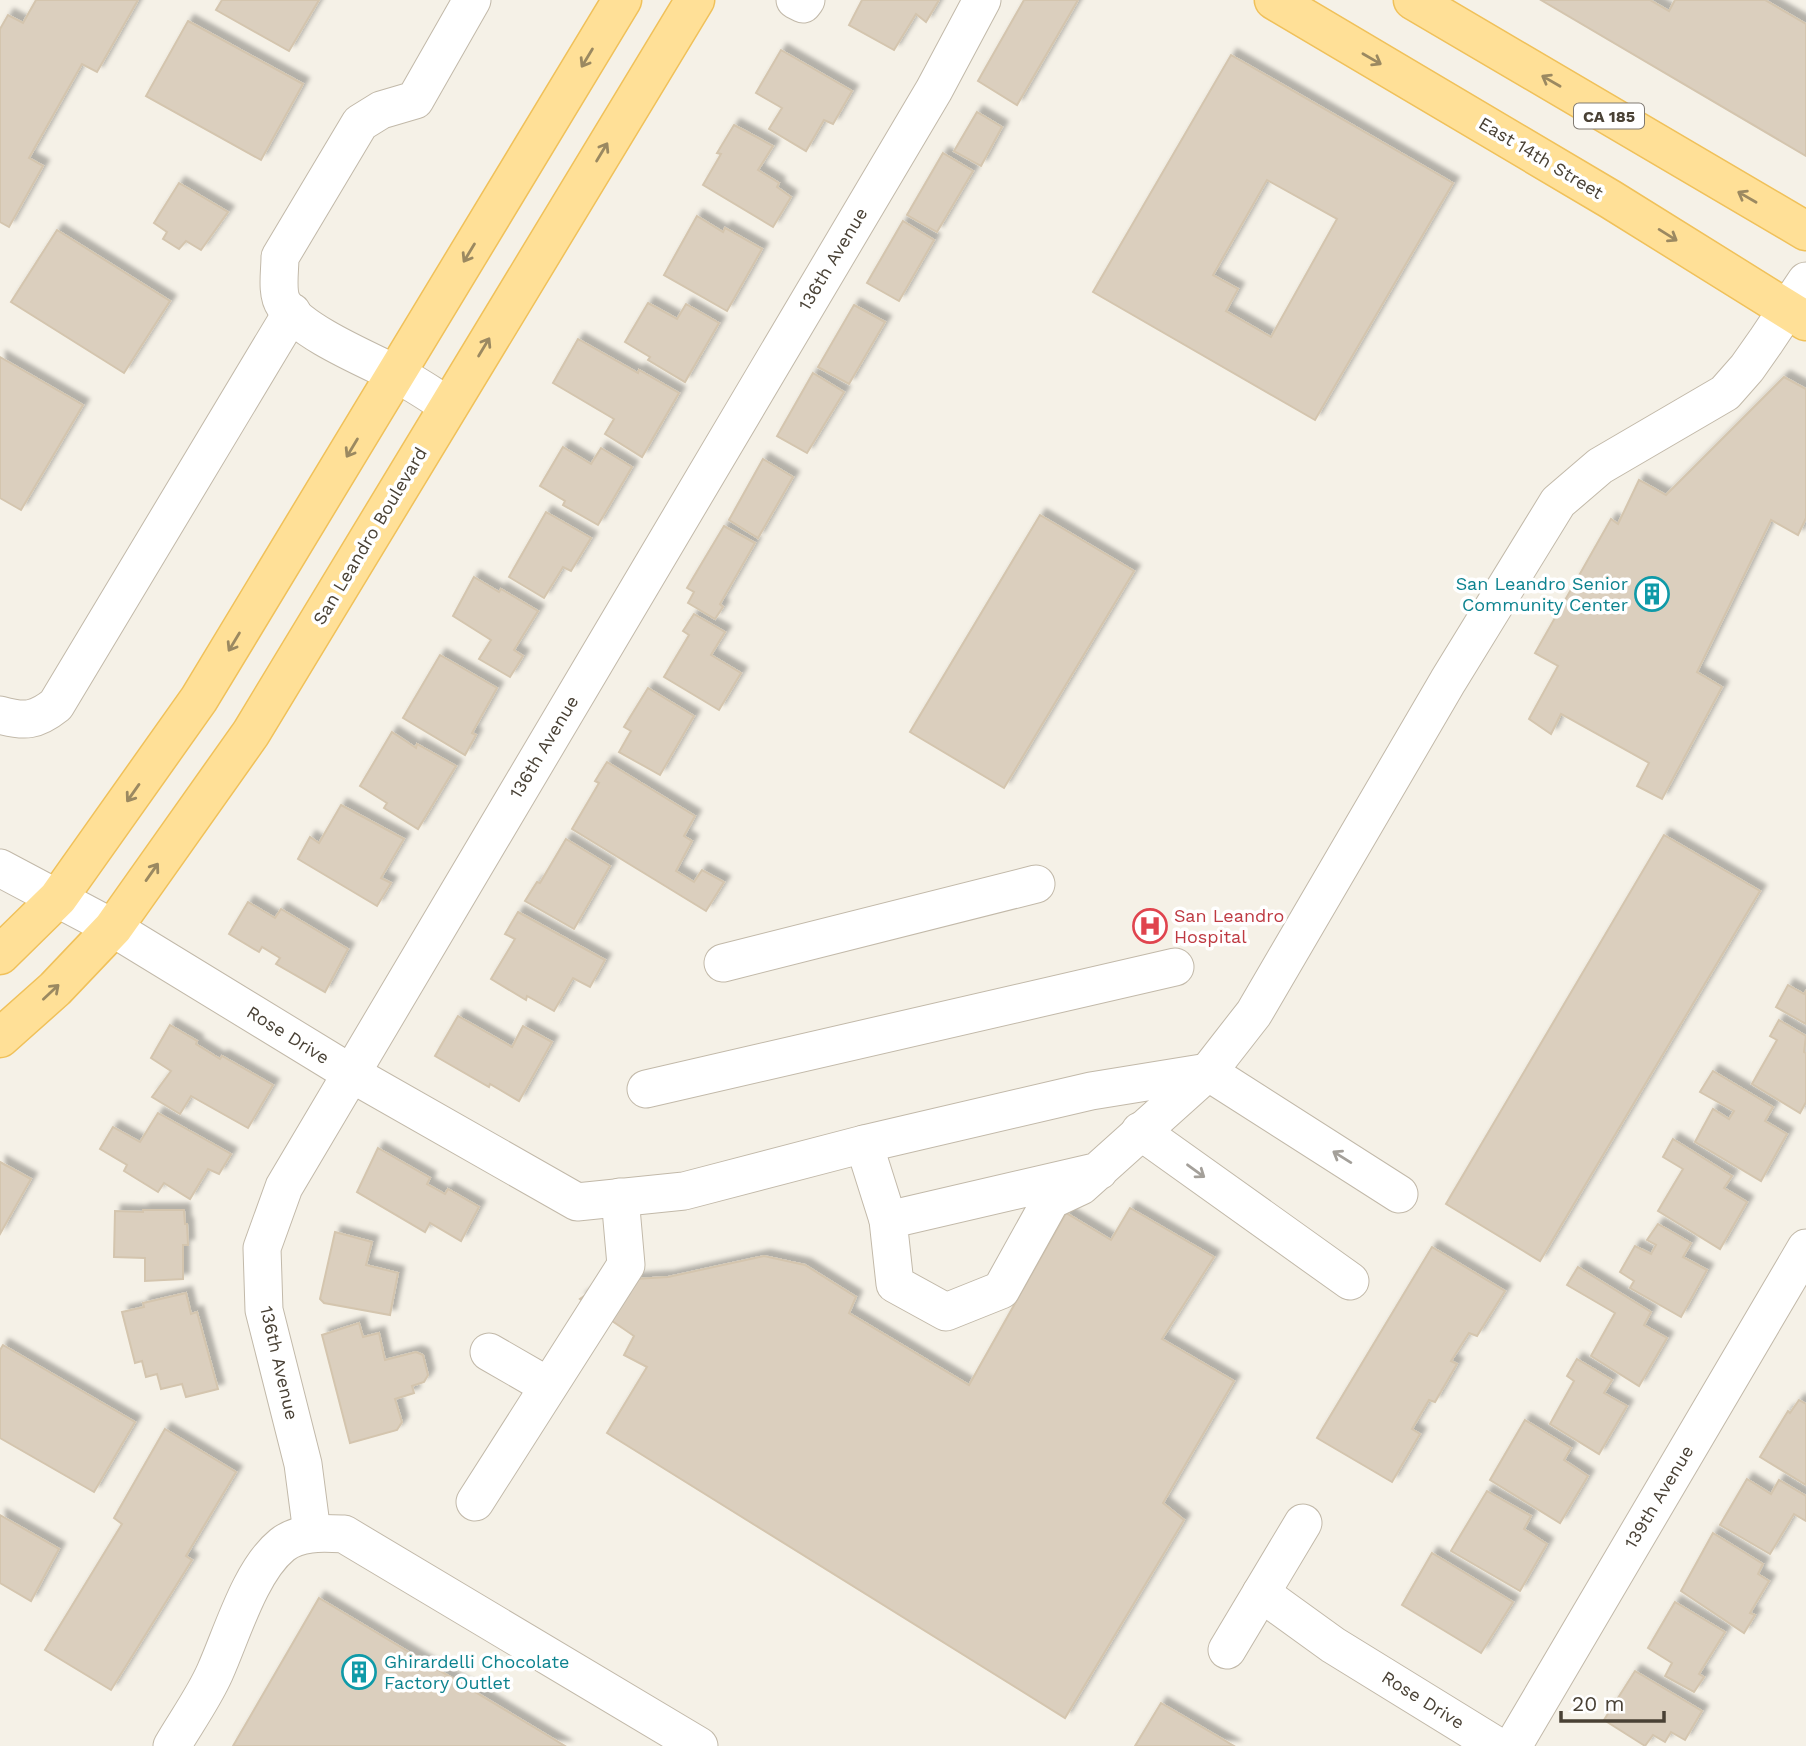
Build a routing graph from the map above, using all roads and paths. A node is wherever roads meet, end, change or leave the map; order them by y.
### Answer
1 (472, 0) edge
2 (622, 0) edge
3 (695, 0) edge
4 (795, 0) edge
5 (806, 0) edge
6 (982, 0) edge
7 (1274, 0) edge
8 (1413, 0) edge
9 (1806, 231) edge
10 (1800, 305) edge
11 (292, 312) junction
12 (396, 374) junction
13 (449, 406) junction
14 (0, 715) edge
15 (0, 868) edge
16 (1036, 884) dead end
17 (58, 898) junction
18 (113, 928) junction
19 (0, 955) edge
20 (723, 963) dead end
21 (1175, 967) dead end
22 (0, 1038) edge
23 (1208, 1072) junction
24 (352, 1074) junction
25 (646, 1089) dead end
26 (1140, 1132) junction
27 (864, 1143) junction
28 (1099, 1171) junction
29 (1399, 1194) dead end
30 (620, 1197) junction
31 (888, 1220) junction
32 (1806, 1248) edge
33 (1350, 1281) dead end
34 (489, 1352) dead end
35 (548, 1386) junction
36 (475, 1502) dead end
37 (1303, 1523) dead end
38 (312, 1533) junction
39 (1261, 1593) junction
40 (1227, 1650) dead end
41 (172, 1746) edge
42 (699, 1746) edge
43 (1497, 1746) edge
44 (1513, 1746) edge

1 - 11 street
2 -> 12 main road
13 -> 3 main road, San Leandro Boulevard
4 - 5 street
6 - 24 street, 136th Avenue
7 -> 10 main road, East 14th Street
9 -> 8 main road, CA 185
10 - 23 street
11 - 12 street
11 - 14 street
12 - 13 street
12 -> 17 main road
18 -> 13 main road, San Leandro Boulevard
15 - 17 street, Rose Drive
16 - 20 street
17 - 18 street, Rose Drive
17 - 19 main road
22 -> 18 main road, San Leandro Boulevard
18 - 24 street, Rose Drive
21 - 25 street
23 - 26 street
23 - 27 street
29 -> 23 street
24 - 30 street, Rose Drive
24 - 38 street, 136th Avenue
26 - 28 street
26 -> 33 street
27 - 30 street
27 - 31 street
28 - 31 street
28 - 31 street
30 - 35 street
32 - 44 street, 139th Avenue
34 - 35 street
35 - 36 street
37 - 39 street
38 - 41 street
38 - 42 street
39 - 40 street
39 - 43 street, Rose Drive

